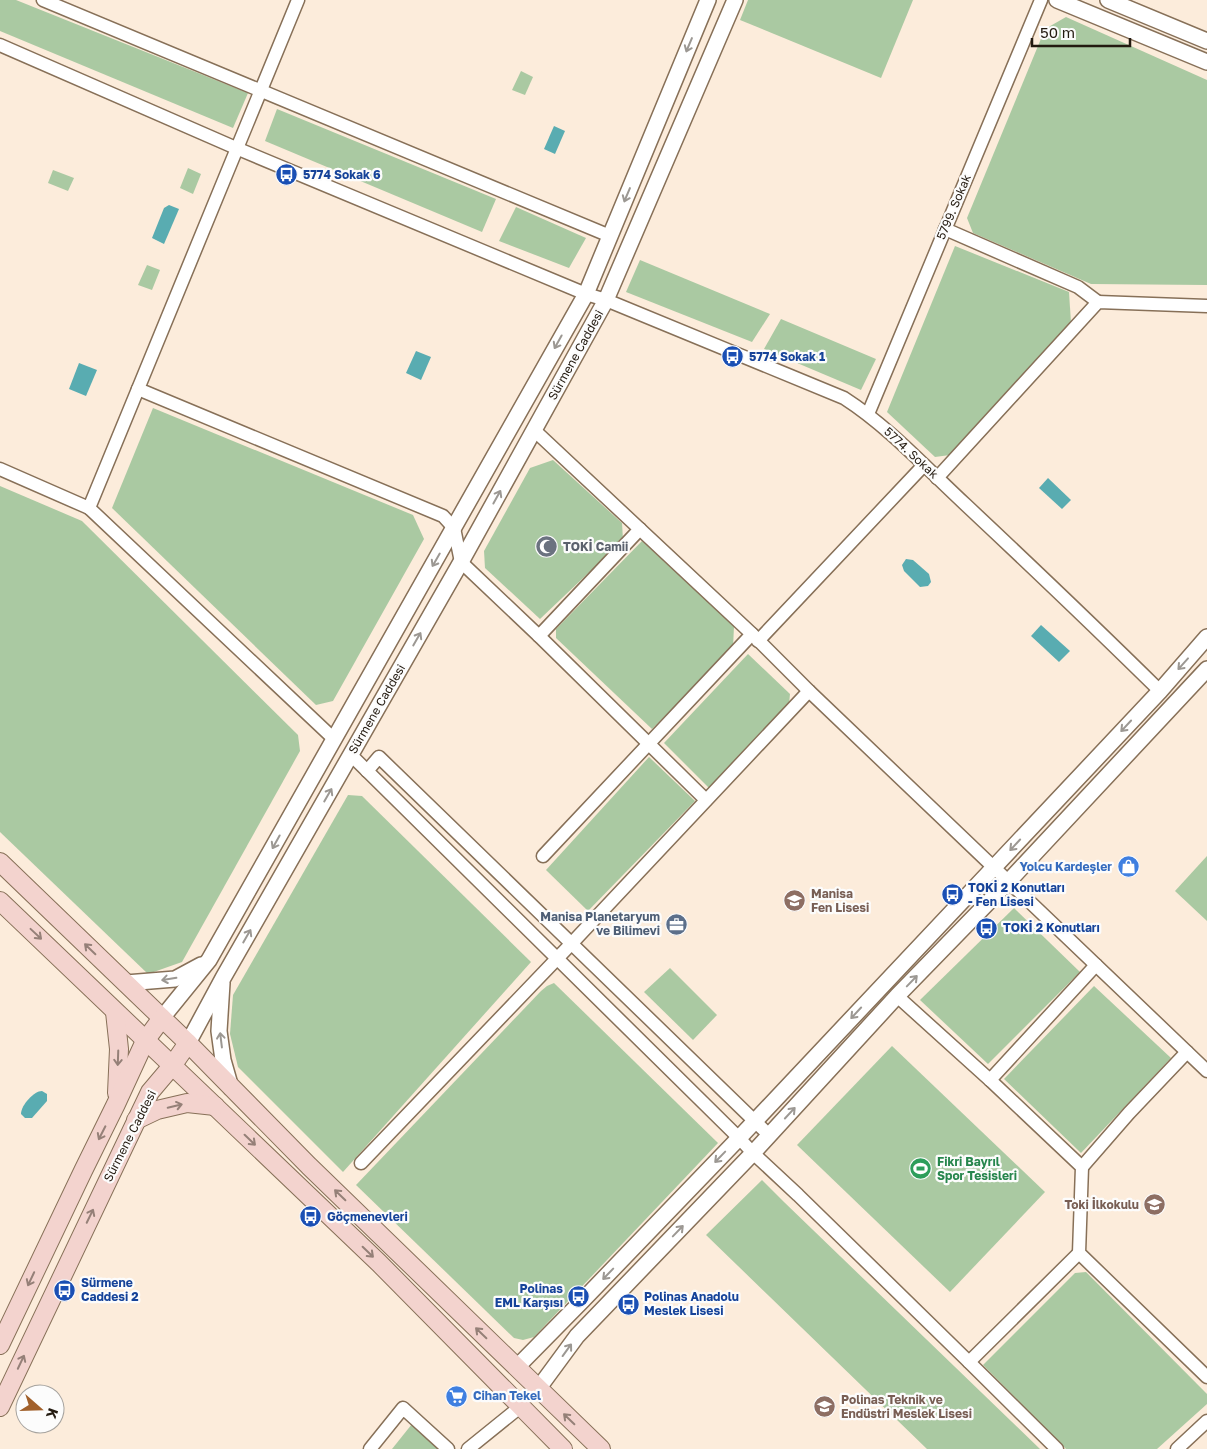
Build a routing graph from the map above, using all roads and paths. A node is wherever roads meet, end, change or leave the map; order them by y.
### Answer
1 (43, 0) edge
2 (298, 0) edge
3 (708, 0) edge
4 (735, 0) edge
5 (1041, 0) edge
6 (1057, 0) edge
7 (1108, 0) edge
8 (1207, 41) edge
9 (0, 45) edge
10 (1207, 62) edge
11 (260, 90) junction
12 (236, 148) junction
13 (944, 229) junction
14 (610, 236) junction
15 (586, 294) junction
16 (606, 300) junction
17 (1098, 302) junction
18 (1207, 306) edge
19 (138, 388) junction
20 (868, 414) junction
21 (534, 430) junction
22 (924, 465) junction
23 (0, 469) edge
24 (937, 478) junction
25 (89, 508) junction
26 (454, 528) junction
27 (640, 529) junction
28 (461, 562) junction
29 (539, 636) junction
30 (1207, 637) edge
31 (755, 638) junction
32 (1207, 668) edge
33 (809, 691) junction
34 (1160, 691) junction
35 (334, 739) junction
36 (649, 744) junction
37 (351, 755) junction
38 (367, 771) junction
39 (706, 800) junction
40 (543, 856) dead end
41 (0, 862) edge
42 (994, 868) junction
43 (1008, 882) junction
44 (0, 901) edge
45 (572, 943) junction
46 (558, 958) junction
47 (209, 960) junction
48 (1096, 965) junction
49 (223, 978) junction
50 (126, 983) junction
51 (897, 996) junction
52 (115, 1012) junction
53 (162, 1018) junction
54 (145, 1041) junction
55 (188, 1043) junction
56 (1187, 1052) junction
57 (172, 1066) junction
58 (1207, 1071) edge
59 (990, 1080) junction
60 (230, 1088) junction
61 (116, 1104) junction
62 (215, 1106) junction
63 (136, 1120) junction
64 (755, 1120) junction
65 (769, 1135) junction
66 (739, 1138) junction
67 (753, 1154) junction
68 (361, 1163) dead end
69 (1082, 1167) junction
70 (1079, 1254) junction
71 (0, 1345) edge
72 (969, 1362) junction
73 (517, 1367) junction
74 (1207, 1377) edge
75 (498, 1385) junction
76 (538, 1389) junction
77 (0, 1407) edge
78 (520, 1407) junction
79 (1207, 1421) edge
80 (370, 1449) edge
81 (448, 1449) edge
82 (468, 1449) edge
83 (563, 1449) edge
84 (600, 1449) edge
85 (1057, 1449) edge
86 (1177, 1449) edge

1 - 11 street
2 - 11 street
3 -> 14 street, Sürmene Caddesi
4 - 16 street, Sürmene Caddesi
5 - 13 street, 5799. Sokak
6 - 10 street
7 - 8 street
9 - 12 street, 5774. Sokak
11 - 12 street
11 - 14 street
12 - 15 street, 5774. Sokak
12 - 19 street
13 - 17 street
13 - 20 street, 5799. Sokak
14 - 15 street, Sürmene Caddesi
15 - 16 street, 5774. Sokak
15 -> 26 street, Sürmene Caddesi
16 - 20 street, 5774. Sokak
16 - 21 street, Sürmene Caddesi
17 - 18 street
17 - 24 street
19 - 25 street
19 - 26 street
20 - 22 street, 5774. Sokak
21 - 27 street
28 -> 21 street, Sürmene Caddesi
22 - 24 street, 5774. Sokak
22 - 31 street
23 - 25 street
24 - 34 street, 5774. Sokak
25 - 35 street
26 - 28 street
26 -> 35 street, Sürmene Caddesi
27 - 29 street
27 - 31 street
28 - 29 street
37 -> 28 street, Sürmene Caddesi
29 - 36 street
30 -> 34 street
31 - 33 street
31 - 36 street
32 - 43 street
33 - 39 street
33 - 42 street
34 -> 42 street
35 -> 47 street, Sürmene Caddesi
36 - 39 street
36 - 40 street
37 - 38 street
49 -> 37 street, Sürmene Caddesi
38 - 45 street
38 - 46 street
39 - 45 street
50 -> 41 main road
42 - 43 street
42 -> 64 street
43 - 48 street
51 -> 43 street
44 -> 52 main road
45 - 46 street
45 - 64 street
46 - 66 street
46 - 68 street
47 -> 50 street
47 - 53 street, Sürmene Caddesi
48 - 56 street
48 - 59 street
49 - 55 street, Sürmene Caddesi
60 -> 49 street
50 - 53 main road
51 - 59 street
65 -> 51 street
52 - 54 main road
52 -> 61 main road
53 - 54 main road, Sürmene Caddesi
53 - 55 main road
54 - 57 main road
54 - 61 main road, Sürmene Caddesi
55 - 57 main road, Sürmene Caddesi
55 - 60 main road
56 - 58 street
56 - 69 street
57 - 62 main road
57 - 63 main road, Sürmene Caddesi
59 - 69 street
73 -> 60 main road
61 -> 71 main road, Sürmene Caddesi
63 -> 62 main road
62 -> 75 main road
77 -> 63 main road, Sürmene Caddesi
64 - 65 street
64 - 66 street
65 - 67 street
66 - 67 street
66 -> 73 street
67 - 72 street
76 -> 67 street
69 - 70 street
70 - 72 street
70 - 74 street
72 - 85 street
73 - 75 main road
73 - 76 main road
75 - 78 main road
76 - 78 main road
84 -> 76 main road
78 - 82 street
78 - 83 main road
79 - 86 street
80 - 81 street

